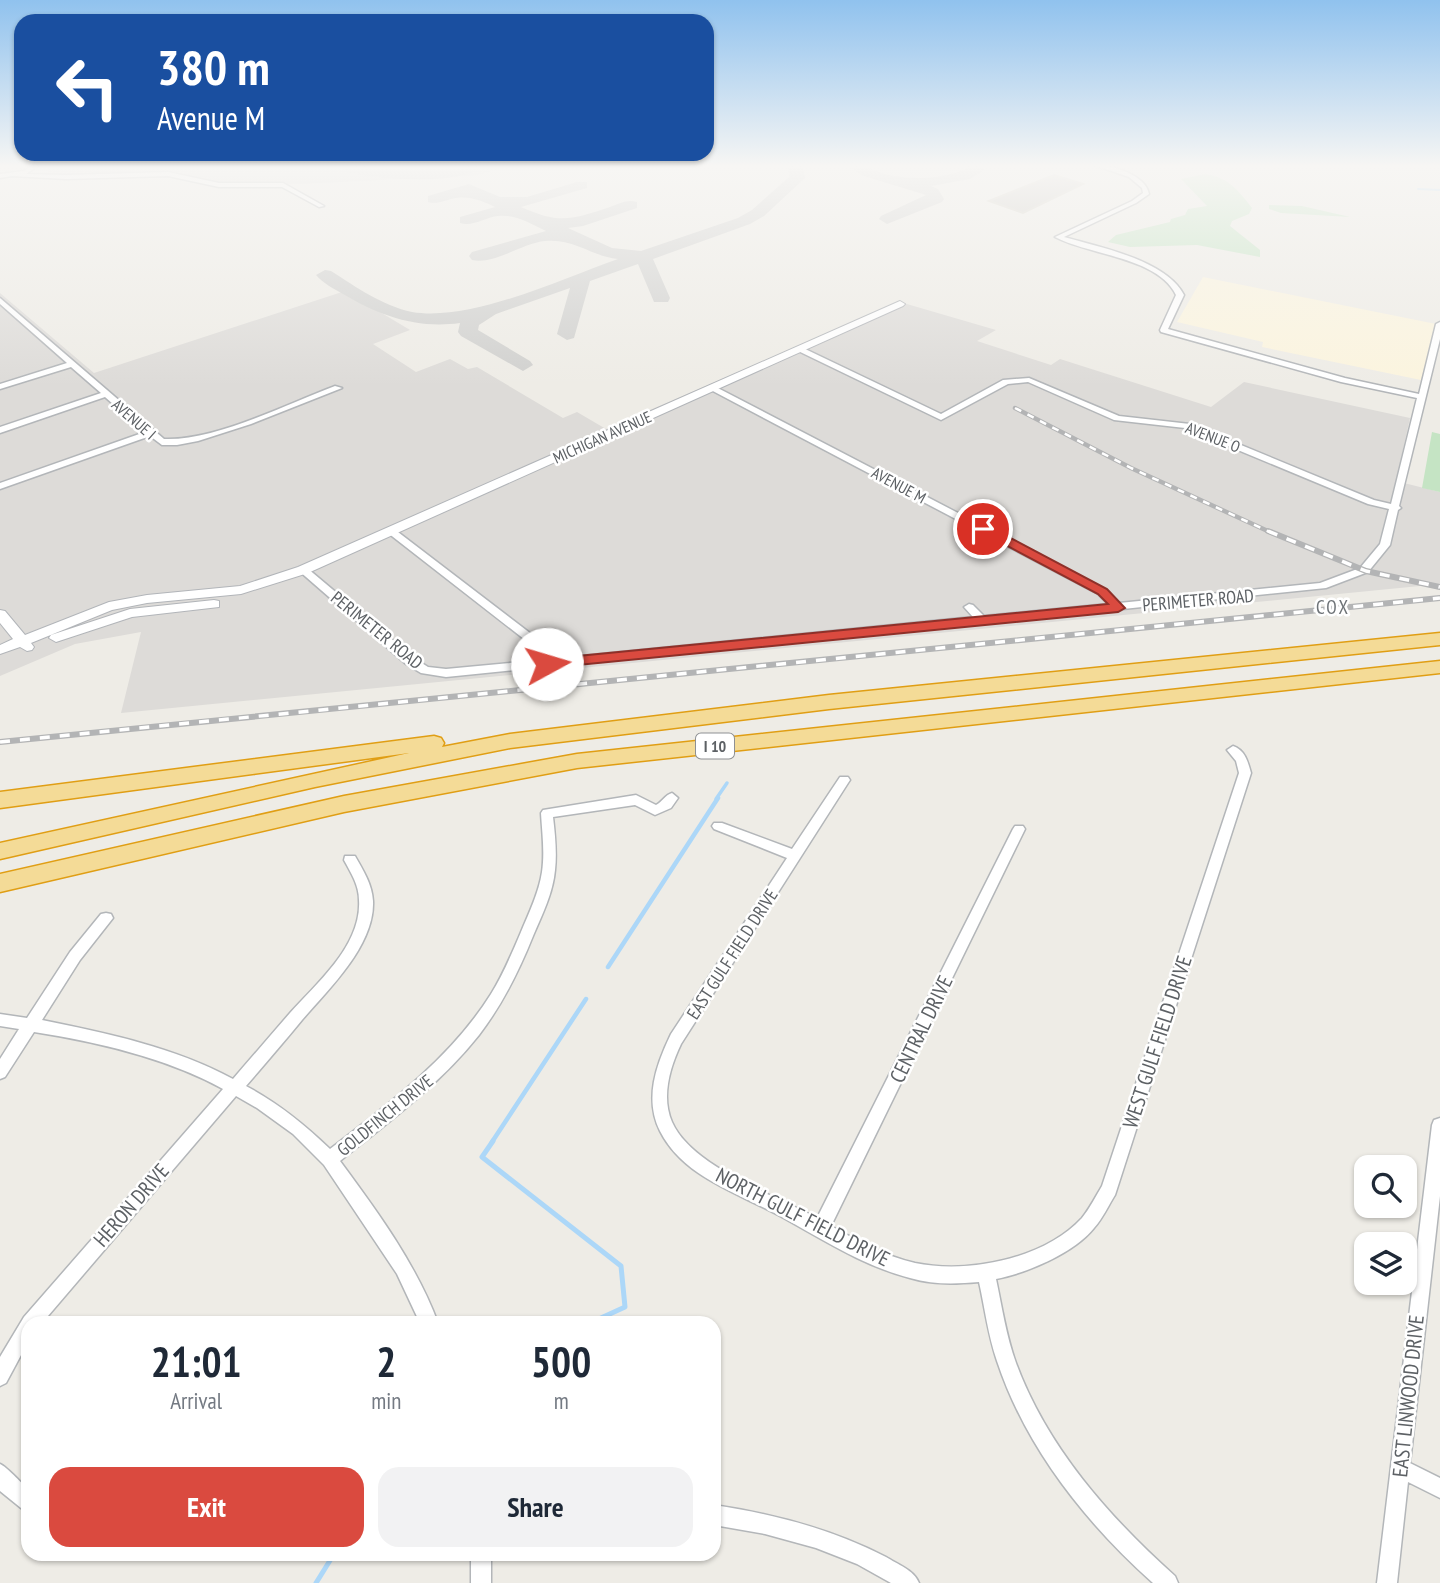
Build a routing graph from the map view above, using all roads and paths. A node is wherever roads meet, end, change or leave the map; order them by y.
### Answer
1 (1064, 239) edge
2 (901, 304) dead end
3 (2, 305) edge
4 (1440, 324) edge
5 (798, 349) junction
6 (72, 364) junction
7 (0, 387) edge
8 (338, 387) dead end
9 (712, 387) junction
10 (106, 394) junction
11 (1422, 397) junction
12 (0, 430) edge
13 (149, 433) junction
14 (0, 486) edge
15 (1396, 508) junction
16 (391, 531) junction
17 (303, 570) junction
18 (969, 607) dead end
19 (1118, 608) junction
20 (0, 614) edge
21 (982, 621) junction
22 (1440, 639) edge
23 (25, 645) junction
24 (0, 650) edge
25 (0, 662) edge
26 (547, 664) junction
27 (1440, 667) edge
28 (510, 741) junction
29 (1233, 750) dead end
30 (844, 780) dead end
31 (672, 798) dead end
32 (0, 800) edge
33 (718, 826) dead end
34 (1019, 829) dead end
35 (0, 851) edge
36 (796, 856) junction
37 (350, 860) dead end
38 (0, 883) edge
39 (106, 918) dead end
40 (0, 1020) edge
41 (32, 1025) junction
42 (0, 1072) edge
43 (233, 1088) junction
44 (1440, 1125) edge
45 (672, 1139) joint
46 (330, 1159) junction
47 (821, 1229) junction
48 (986, 1275) junction
49 (37, 1316) edge
50 (423, 1316) edge
51 (21, 1337) edge
52 (0, 1377) edge
53 (1400, 1468) junction
54 (0, 1474) edge
55 (1440, 1488) edge
56 (21, 1496) edge
57 (721, 1517) edge
58 (484, 1561) edge
59 (481, 1583) edge
60 (909, 1583) edge
61 (1168, 1583) edge
62 (1387, 1583) edge

1 - 11 street
2 - 5 street, MICHIGAN AVENUE
3 - 6 street, AVENUE I
4 - 11 street, PERIMETER ROAD
5 - 9 street, MICHIGAN AVENUE
5 - 15 street, AVENUE O
6 - 7 street
6 - 10 street, AVENUE I
8 - 13 street, AVENUE I
9 - 16 street, MICHIGAN AVENUE
9 - 19 street, AVENUE M
10 - 12 street
10 - 13 street, AVENUE I
11 - 15 street, PERIMETER ROAD
13 - 14 street
15 - 19 street, PERIMETER ROAD
16 - 17 street, MICHIGAN AVENUE
16 - 26 street
17 - 23 street, MICHIGAN AVENUE
17 - 26 street, PERIMETER ROAD
18 - 21 street
19 - 21 street, PERIMETER ROAD
20 - 23 street
21 - 26 street, PERIMETER ROAD
22 - 28 highway, I 10
23 - 24 street, MICHIGAN AVENUE
23 - 25 street, MICHIGAN AVENUE
27 - 38 highway, I 10
28 - 32 highway
28 - 35 highway, I 10
29 - 48 street, WEST GULF FIELD DRIVE
30 - 36 street, EAST GULF FIELD DRIVE
31 - 46 street, GOLDFINCH DRIVE
33 - 36 street
34 - 47 street, CENTRAL DRIVE
36 - 45 street, EAST GULF FIELD DRIVE
37 - 43 street
39 - 41 street
40 - 41 street
41 - 42 street
41 - 43 street
43 - 46 street
43 - 49 street, HERON DRIVE
44 - 53 street, EAST LINWOOD DRIVE
45 - 47 street, NORTH GULF FIELD DRIVE
46 - 50 street
47 - 48 street, NORTH GULF FIELD DRIVE
48 - 61 street
51 - 52 street, HERON DRIVE
53 - 55 street
53 - 62 street, EAST LINWOOD DRIVE
54 - 56 street
57 - 60 street
58 - 59 street

